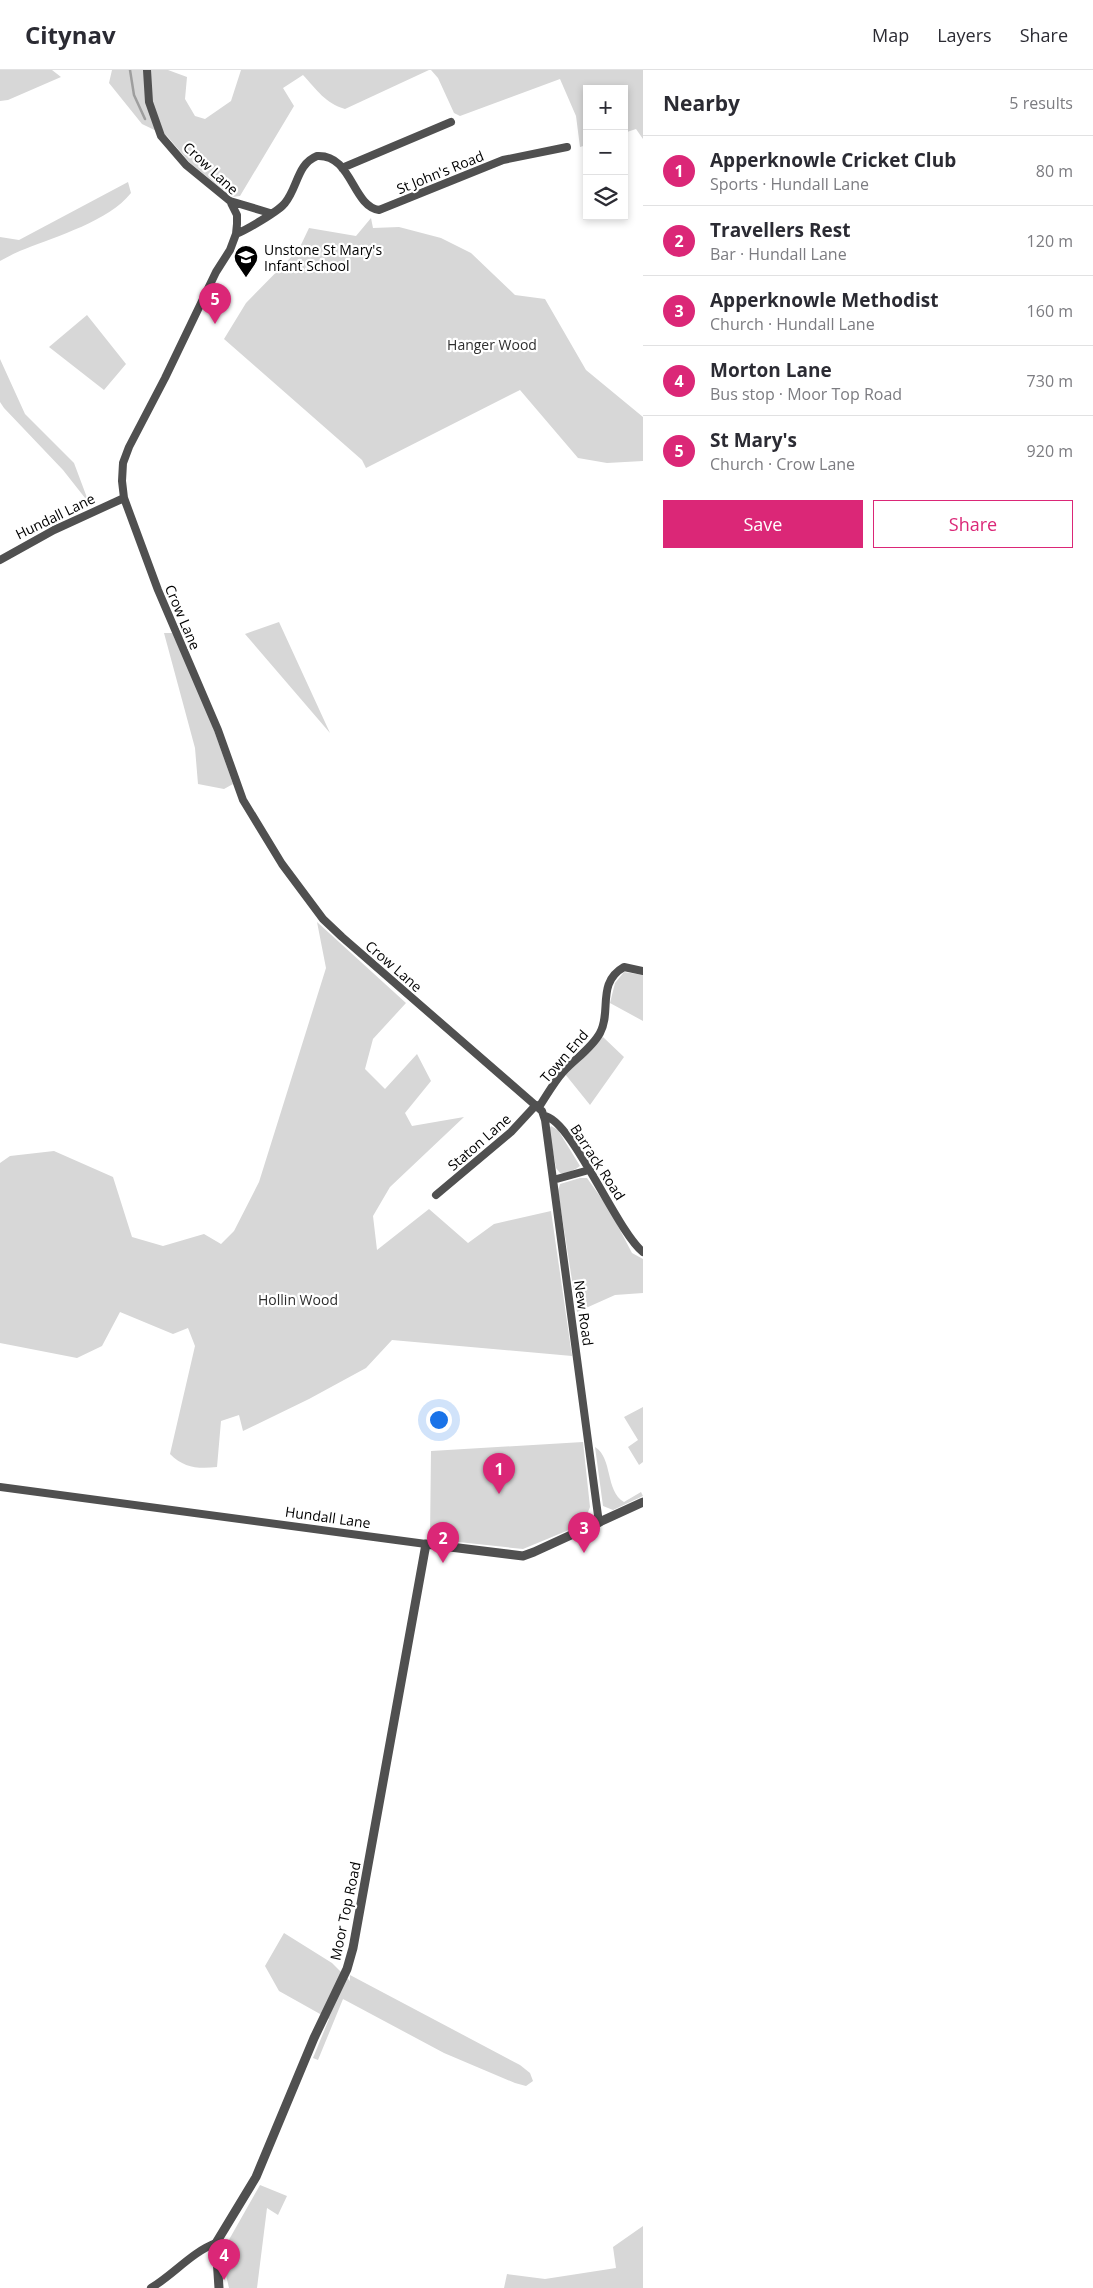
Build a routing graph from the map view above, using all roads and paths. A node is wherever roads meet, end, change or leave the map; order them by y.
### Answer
1 (147, 70) edge
2 (451, 122) dead end
3 (568, 147) dead end
4 (342, 168) junction
5 (230, 201) junction
6 (270, 213) junction
7 (236, 234) junction
8 (124, 498) junction
9 (0, 560) edge
10 (643, 971) edge
11 (538, 1106) junction
12 (544, 1116) junction
13 (589, 1170) junction
14 (553, 1180) junction
15 (436, 1196) dead end
16 (643, 1252) edge
17 (0, 1487) edge
18 (643, 1502) edge
19 (599, 1522) junction
20 (426, 1544) junction
21 (216, 2243) junction
22 (151, 2288) edge
23 (219, 2288) edge

1 - 5 street, Crow Lane
2 - 4 street
3 - 4 street, St John's Road
4 - 6 street, St John's Road
5 - 6 street
5 - 7 street, Crow Lane
6 - 7 street, St John's Road
7 - 8 street, Crow Lane
8 - 9 street, Hundall Lane
8 - 11 street, Crow Lane
10 - 11 street, Town End
11 - 12 street, New Road
11 - 15 street, Staton Lane
12 - 13 street, Barrack Road
12 - 14 street, New Road
13 - 14 street
13 - 16 street, Barrack Road
14 - 19 street, New Road
17 - 20 street, Hundall Lane
18 - 19 street, Hundall Lane
19 - 20 street, Hundall Lane
20 - 21 street, Moor Top Road
21 - 22 street
21 - 23 street

